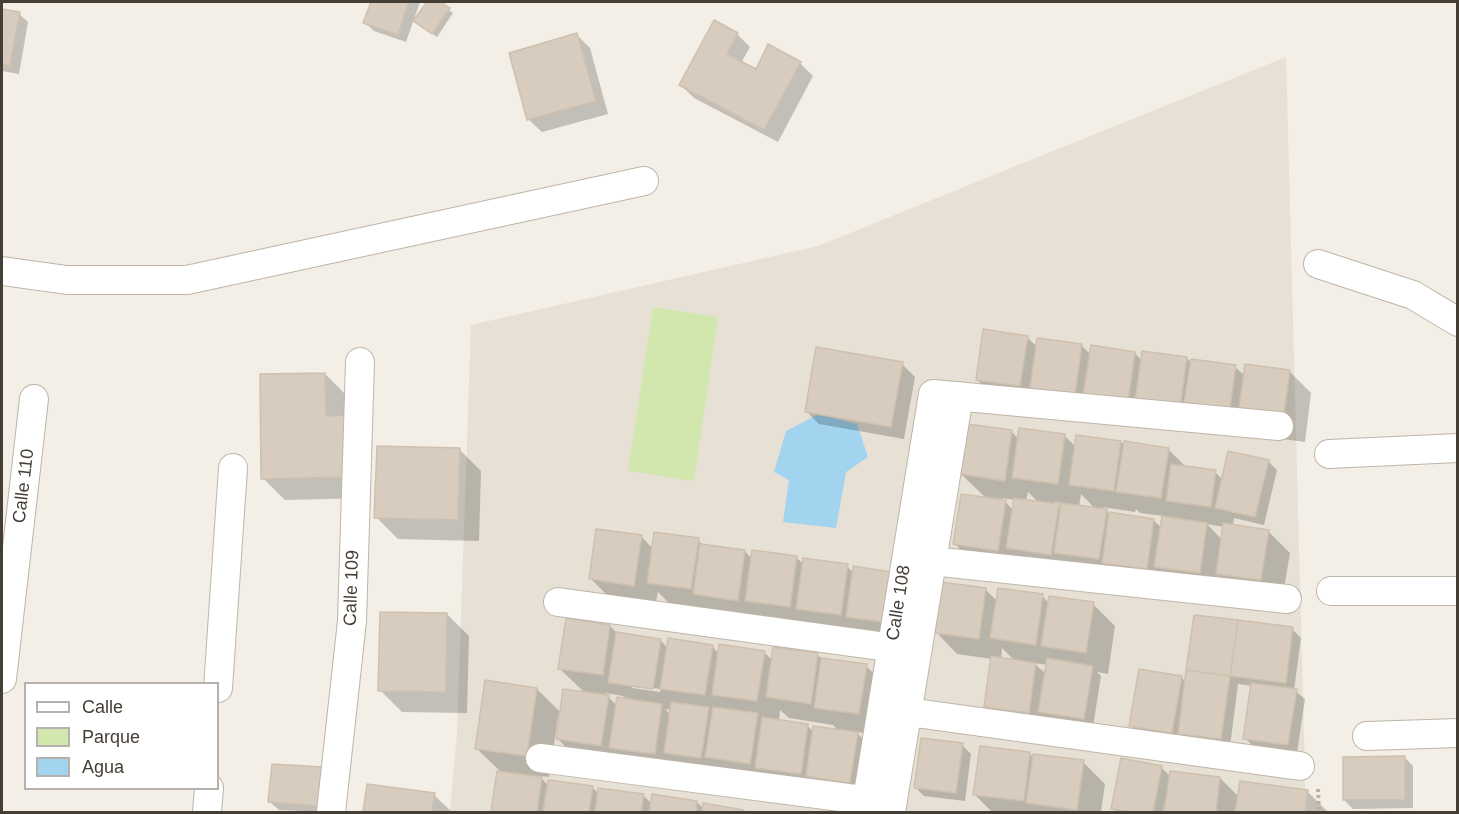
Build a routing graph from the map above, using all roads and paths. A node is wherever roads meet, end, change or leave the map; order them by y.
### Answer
1 (644, 181) dead end
2 (1318, 264) dead end
3 (2, 271) edge
4 (1458, 322) edge
5 (360, 362) dead end
6 (34, 399) dead end
7 (1280, 426) dead end
8 (1458, 448) edge
9 (1329, 454) dead end
10 (232, 468) dead end
11 (919, 560) junction
12 (1332, 591) dead end
13 (1458, 591) edge
14 (1287, 599) dead end
15 (558, 602) dead end
16 (905, 649) junction
17 (2, 680) edge
18 (218, 682) edge
19 (895, 711) junction
20 (1458, 733) edge
21 (1367, 736) dead end
22 (540, 758) dead end
23 (1300, 766) dead end
24 (209, 790) edge
25 (879, 807) edge
26 (207, 813) edge
27 (331, 813) edge

1 - 3 street
2 - 4 street
5 - 27 street, Calle 109
6 - 17 street, Calle 110
7 - 11 street, Calle 108
8 - 9 street
10 - 18 street
11 - 14 street
11 - 16 street, Calle 108
12 - 13 street
15 - 16 street
16 - 19 street, Calle 108
19 - 23 street
19 - 25 street, Calle 108
20 - 21 street
22 - 25 street
24 - 26 street

